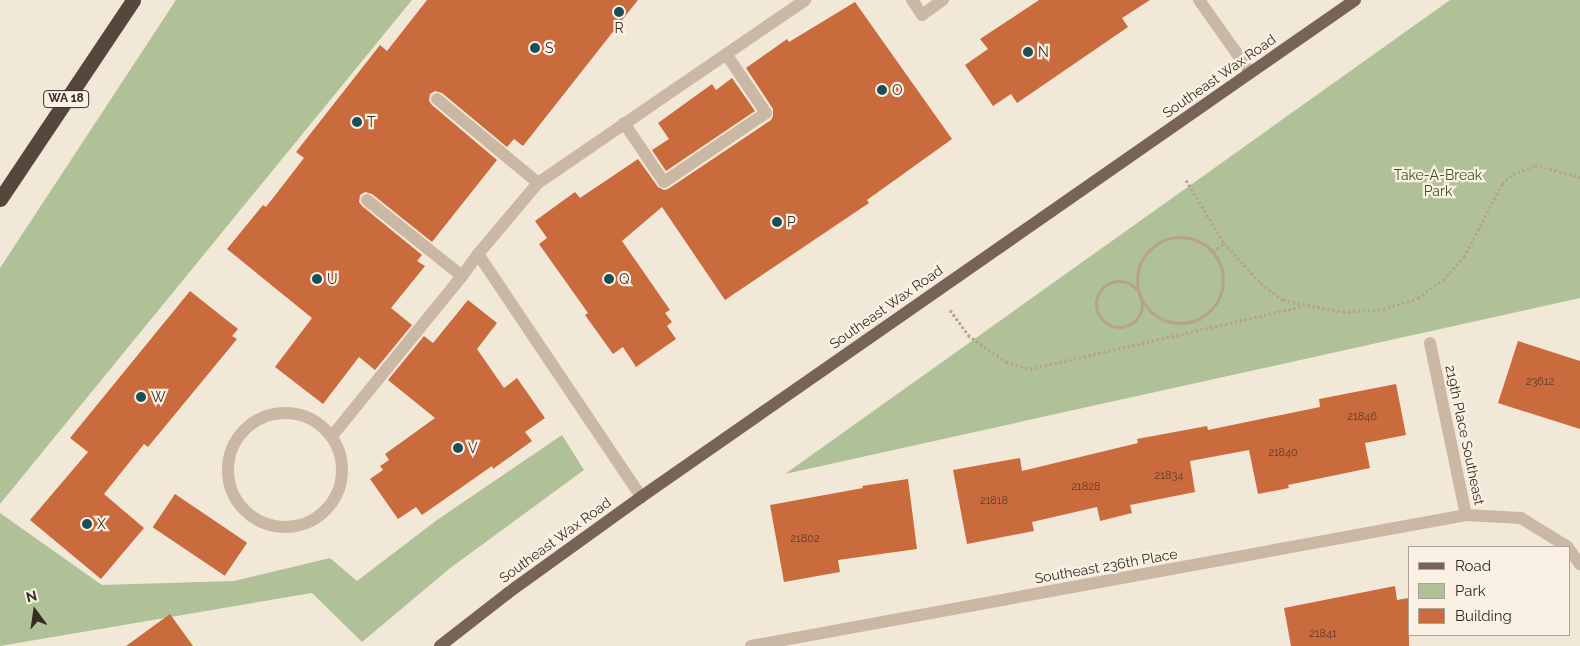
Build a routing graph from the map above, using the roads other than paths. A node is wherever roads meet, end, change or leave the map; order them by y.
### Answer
1 (133, 0) edge
2 (805, 0) edge
3 (912, 0) edge
4 (944, 0) edge
5 (1199, 0) edge
6 (1355, 0) edge
7 (726, 54) junction
8 (1250, 72) junction
9 (437, 99) dead end
10 (624, 123) junction
11 (538, 183) junction
12 (0, 199) edge
13 (367, 200) dead end
14 (478, 254) junction
15 (462, 276) junction
16 (1430, 343) dead end
17 (332, 436) junction
18 (641, 497) junction
19 (1466, 515) junction
20 (1565, 546) edge
21 (1570, 551) edge
22 (1580, 564) edge
23 (440, 646) edge
24 (751, 646) edge

1 - 12 highway, WA 18
2 - 7 street
3 - 4 street
5 - 8 street
6 - 8 main road, Southeast Wax Road
7 - 10 street
7 - 10 street
8 - 18 main road, Southeast Wax Road
9 - 11 street
10 - 11 street
11 - 14 street
13 - 15 street
14 - 15 street
14 - 18 street
15 - 17 street
16 - 19 street, 219th Place Southeast
17 - 17 street
18 - 23 main road, Southeast Wax Road
19 - 20 street, 219th Place Southeast
19 - 24 street, Southeast 236th Place
21 - 22 street, 219th Place Southeast

